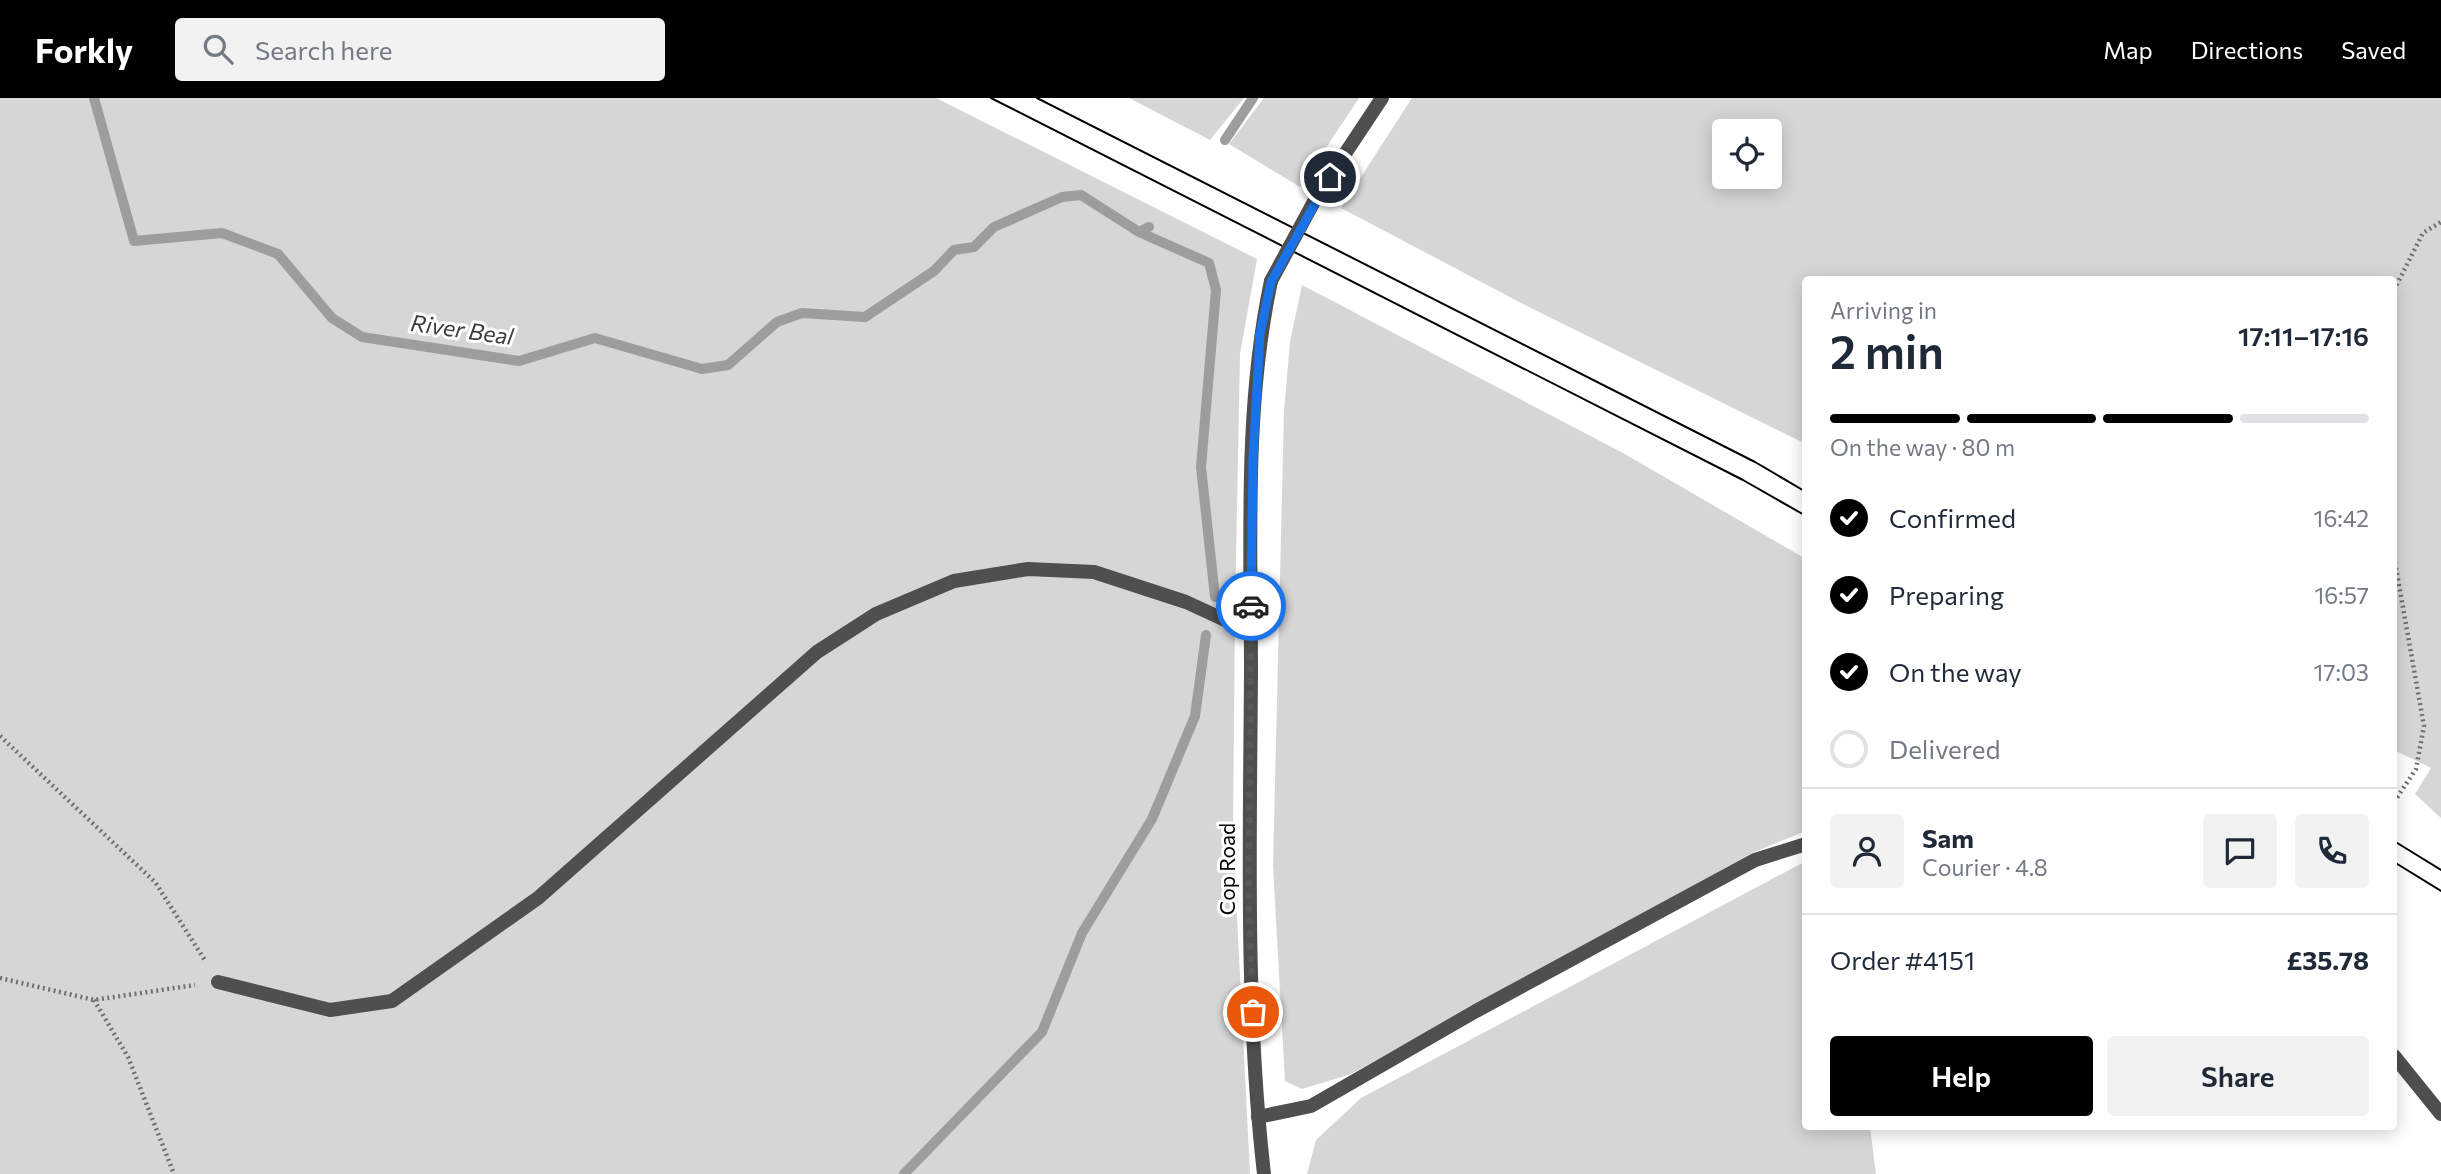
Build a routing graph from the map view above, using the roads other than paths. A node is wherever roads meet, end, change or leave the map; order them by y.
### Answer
1 (1382, 98) edge
2 (1251, 632) junction
3 (1802, 845) edge
4 (218, 982) road end
5 (2397, 1060) edge
6 (2441, 1114) edge
7 (1258, 1117) junction
8 (1264, 1174) edge

1 - 2 street, Cop Road, bridge
2 - 4 street
2 - 7 street, Cop Road
3 - 7 street
5 - 6 street
7 - 8 street, Cop Road

